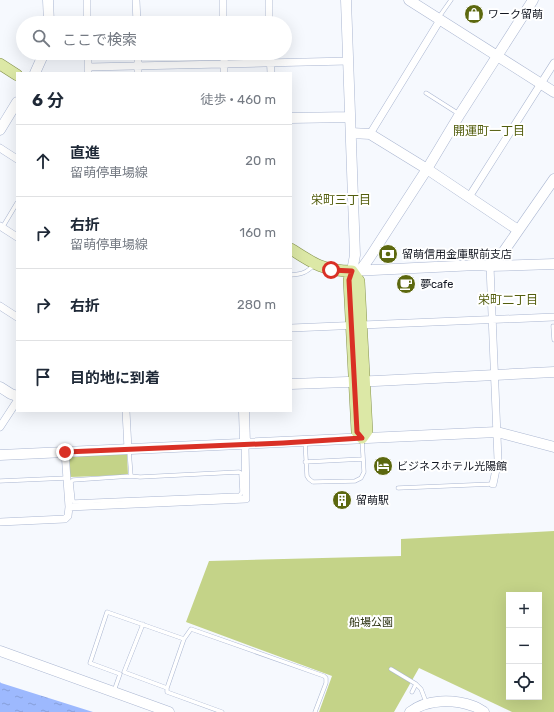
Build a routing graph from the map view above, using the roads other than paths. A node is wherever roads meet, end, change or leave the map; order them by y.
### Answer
1 (48, 0) edge
2 (87, 0) edge
3 (136, 0) edge
4 (223, 0) edge
5 (269, 0) edge
6 (346, 0) edge
7 (409, 0) edge
8 (451, 0) edge
9 (533, 0) edge
10 (49, 16) edge
11 (87, 16) edge
12 (137, 16) edge
13 (223, 16) edge
14 (269, 16) edge
15 (439, 19) junction
16 (497, 56) junction
17 (41, 60) edge
18 (224, 60) edge
19 (271, 60) edge
20 (348, 61) junction
21 (554, 62) edge
22 (271, 63) junction
23 (0, 64) edge
24 (224, 64) junction
25 (138, 69) edge
26 (88, 70) edge
27 (35, 72) edge
28 (224, 72) edge
29 (271, 72) edge
30 (16, 74) edge
31 (541, 83) junction
32 (554, 92) edge
33 (426, 93) dead end
34 (16, 104) edge
35 (460, 114) junction
36 (350, 117) junction
37 (292, 118) edge
38 (1, 128) edge
39 (351, 133) junction
40 (370, 134) junction
41 (0, 148) edge
42 (16, 158) edge
43 (427, 169) junction
44 (554, 179) edge
45 (470, 197) junction
46 (16, 204) edge
47 (1, 227) edge
48 (518, 230) junction
49 (16, 236) edge
50 (292, 250) edge
51 (315, 264) junction
52 (554, 264) edge
53 (490, 266) junction
54 (356, 271) junction
55 (292, 275) edge
56 (0, 306) edge
57 (16, 316) edge
58 (554, 317) edge
59 (492, 320) junction
60 (356, 326) junction
61 (553, 326) dead end
62 (292, 328) edge
63 (554, 340) edge
64 (554, 372) edge
65 (494, 375) junction
66 (359, 382) junction
67 (292, 384) edge
68 (0, 387) edge
69 (16, 396) edge
70 (16, 403) edge
71 (126, 412) edge
72 (244, 412) edge
73 (0, 427) edge
74 (497, 432) junction
75 (362, 438) junction
76 (305, 441) junction
77 (245, 444) junction
78 (554, 447) edge
79 (128, 449) junction
80 (65, 452) junction
81 (0, 455) edge
82 (363, 459) junction
83 (306, 462) junction
84 (131, 476) junction
85 (67, 478) junction
86 (0, 481) edge
87 (493, 484) joint
88 (398, 488) dead end
89 (69, 507) junction
90 (0, 522) edge
91 (142, 624) junction
92 (184, 639) junction
93 (0, 651) edge
94 (391, 669) dead end
95 (124, 672) junction
96 (120, 674) junction
97 (416, 684) junction
98 (167, 688) junction
99 (114, 692) junction
100 (412, 692) dead end
101 (427, 704) junction
102 (169, 712) edge
103 (222, 712) edge
104 (315, 712) edge
105 (410, 712) edge
106 (484, 712) edge

1 - 10 street
2 - 11 street
3 - 12 street
4 - 13 street
5 - 14 street
6 - 20 street
7 - 15 street
8 - 15 lane
9 - 16 street
15 - 16 street
15 - 40 street
16 - 31 street
16 - 35 street
17 - 27 street
18 - 24 street
19 - 22 street
20 - 22 street
20 - 36 street
21 - 31 street
22 - 24 street
22 - 29 street
23 - 30 main road
24 - 25 street
24 - 28 street
25 - 26 street
31 - 32 street
31 - 45 street
33 - 35 lane
34 - 38 street
35 - 43 street
36 - 37 street
36 - 39 street
39 - 40 street
39 - 54 street
40 - 43 street
41 - 42 street
43 - 45 street
43 - 54 street
44 - 48 street
45 - 48 street
46 - 47 lane
47 - 49 street
48 - 53 street
50 - 51 main road
51 - 54 main road
51 - 55 lane
52 - 53 street
53 - 54 street
53 - 59 street
54 - 60 main road
56 - 57 street
58 - 59 street
59 - 60 street
59 - 65 street
60 - 62 street
60 - 66 main road
61 - 63 lane
64 - 65 street
65 - 66 street
65 - 74 street
66 - 67 street
66 - 75 main road
68 - 69 street
70 - 73 street
71 - 79 street
72 - 77 street
74 - 75 street
74 - 78 street
74 - 87 street
75 - 76 street
75 - 82 lane
76 - 77 street
76 - 83 lane
77 - 79 street
77 - 89 street
79 - 80 street
79 - 84 lane
80 - 81 street
80 - 85 street
82 - 83 lane
82 - 83 lane
84 - 84 lane
85 - 86 lane
85 - 89 street
87 - 88 lane
89 - 90 street
91 - 92 lane
91 - 95 lane
91 - 96 lane
92 - 98 lane
92 - 104 lane
93 - 99 street
94 - 97 lane
95 - 96 lane
95 - 98 lane
96 - 99 lane
97 - 100 lane
97 - 101 lane
98 - 103 lane
99 - 102 street
101 - 105 street
101 - 106 street

